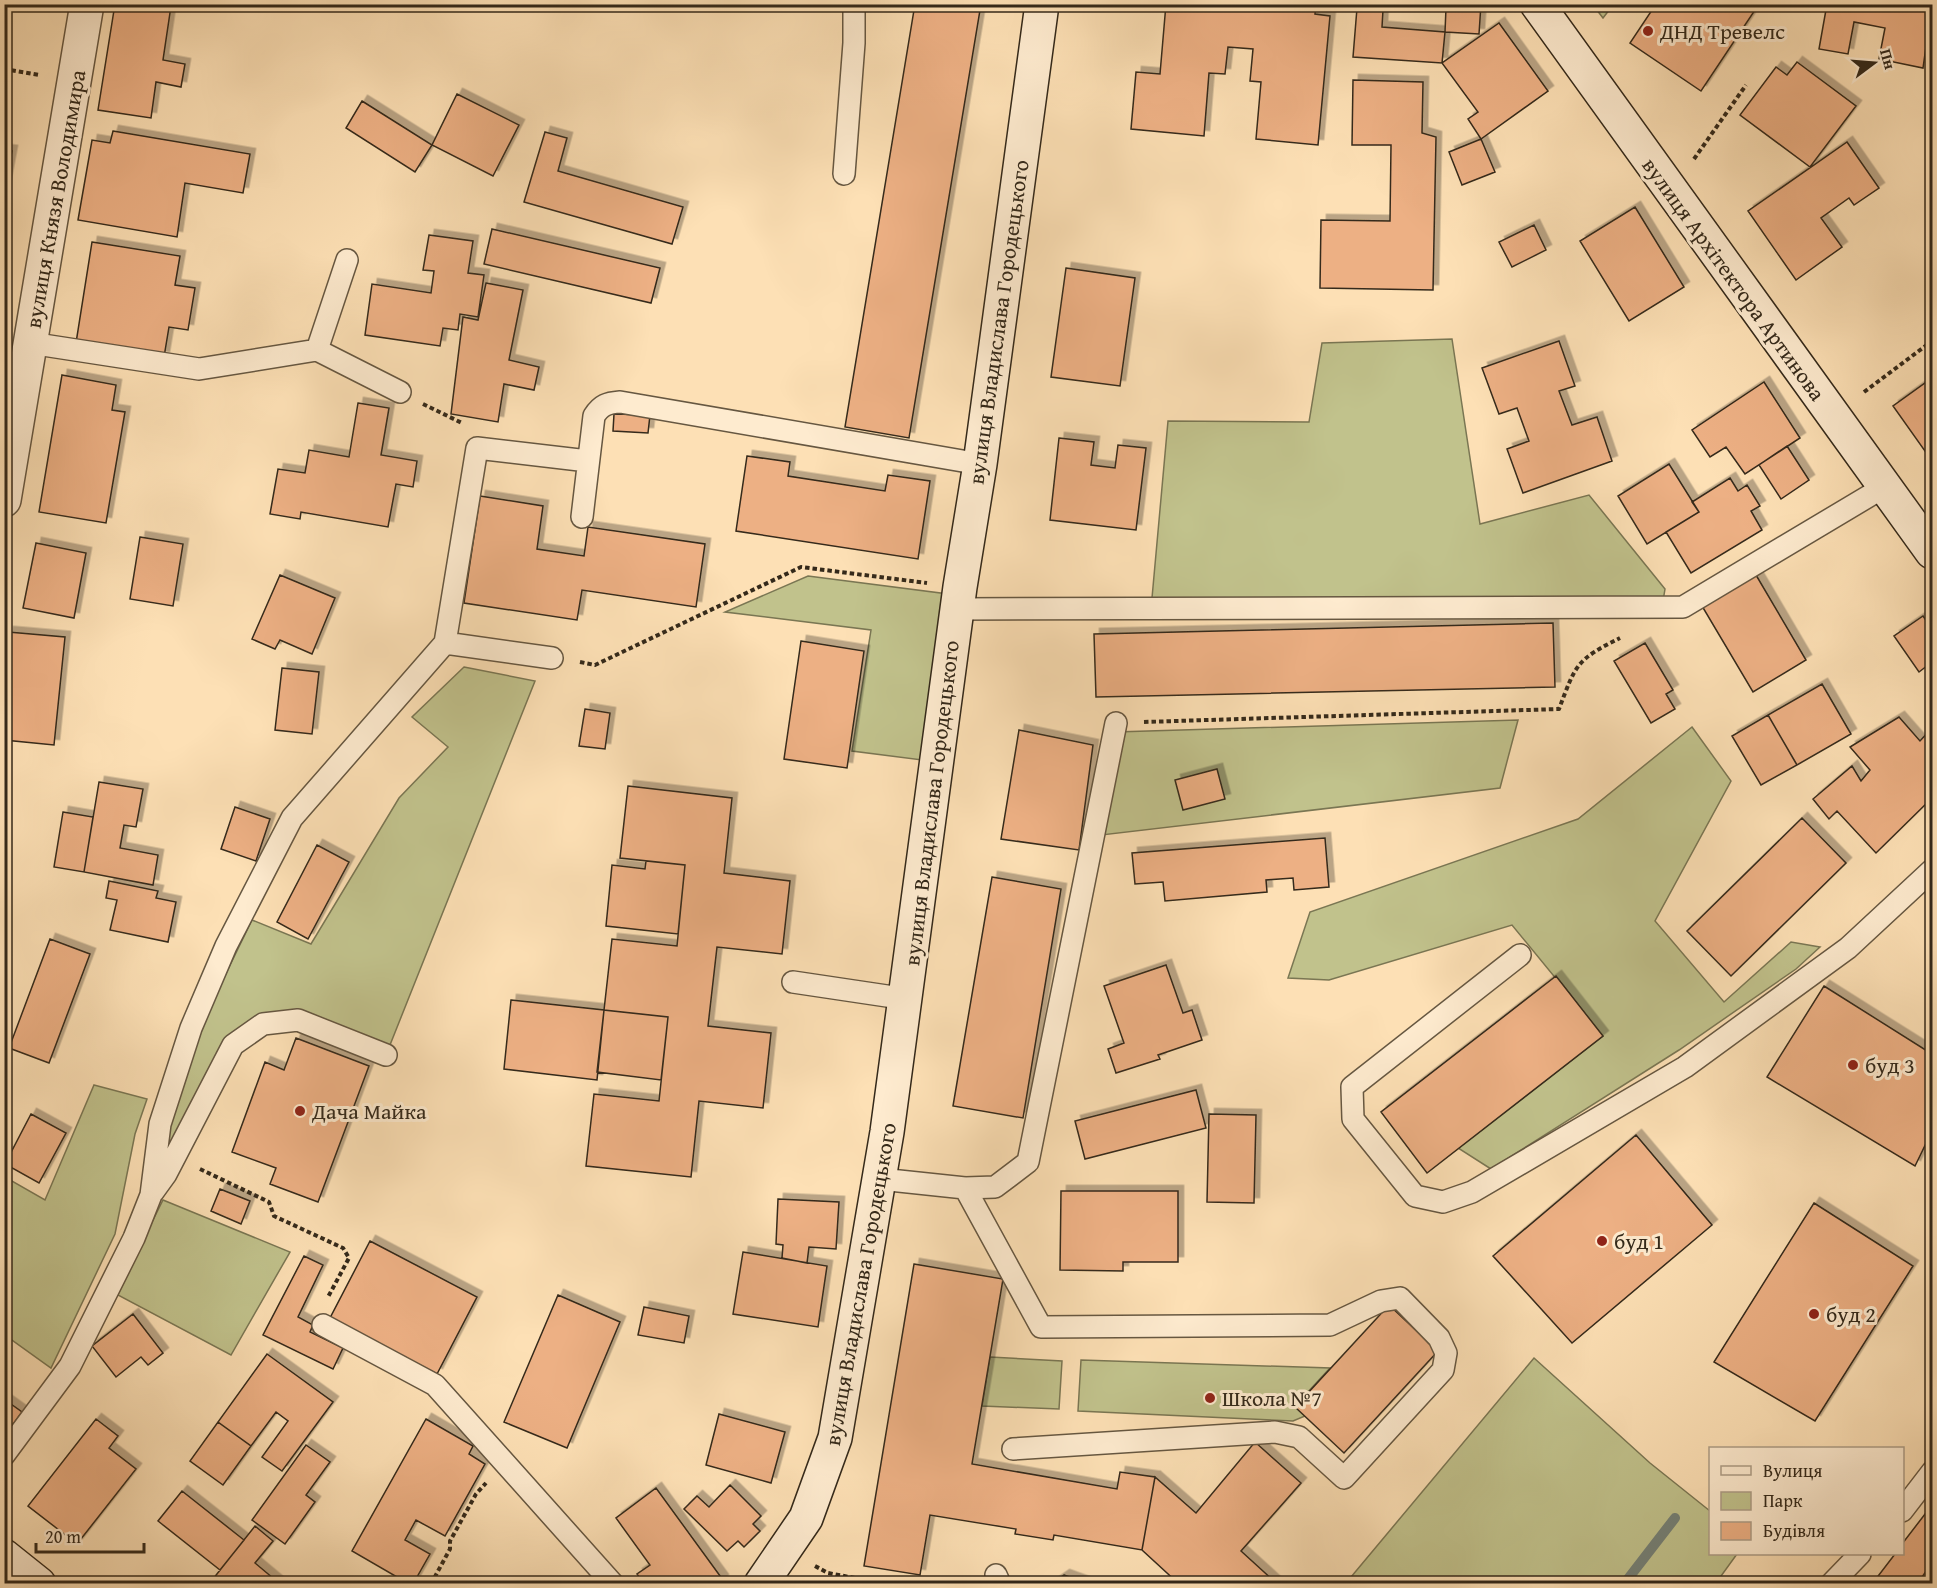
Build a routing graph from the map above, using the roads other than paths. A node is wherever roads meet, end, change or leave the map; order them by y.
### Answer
1 (87, 4) edge
2 (854, 4) edge
3 (1042, 4) edge
4 (1537, 4) edge
5 (844, 174) dead end
6 (347, 260) dead end
7 (30, 343) junction
8 (317, 350) junction
9 (400, 392) road end
10 (9, 448) edge
11 (588, 461) junction
12 (980, 464) junction
13 (1884, 487) junction
14 (4, 500) edge
15 (582, 517) dead end
16 (1930, 544) edge
17 (958, 598) junction
18 (446, 643) junction
19 (552, 658) dead end
20 (1116, 723) road end
21 (1932, 870) edge
22 (1520, 956) dead end
23 (793, 982) dead end
24 (906, 999) junction
25 (386, 1055) dead end
26 (880, 1179) junction
27 (965, 1188) junction
28 (151, 1195) junction
29 (323, 1325) road end
30 (1012, 1449) dead end
31 (4, 1455) edge
32 (1932, 1472) edge
33 (1904, 1508) edge
34 (1859, 1555) edge
35 (4, 1556) edge
36 (39, 1584) edge
37 (613, 1584) edge
38 (761, 1584) edge
39 (1831, 1584) edge

1 - 7 street, вулиця Князя Володимира
2 - 5 lane
3 - 12 street, вулиця Владислава Городецького
4 - 13 street, вулиця Архітектора Артинова
6 - 8 lane
7 - 8 lane
7 - 10 street, вулиця Князя Володимира
8 - 9 lane
10 - 14 street, вулиця Князя Володимира
11 - 12 lane
11 - 15 lane
11 - 18 lane
12 - 17 street, вулиця Владислава Городецького
13 - 16 street, вулиця Архітектора Артинова
13 - 17 lane
17 - 24 street, вулиця Владислава Городецького
18 - 19 lane
18 - 28 lane
20 - 27 lane
21 - 22 lane
23 - 24 lane
24 - 26 street, вулиця Владислава Городецького
25 - 28 lane
26 - 27 lane
26 - 38 street, вулиця Владислава Городецького
27 - 30 lane
28 - 31 lane
29 - 37 lane
32 - 33 lane
34 - 39 lane
35 - 36 street

